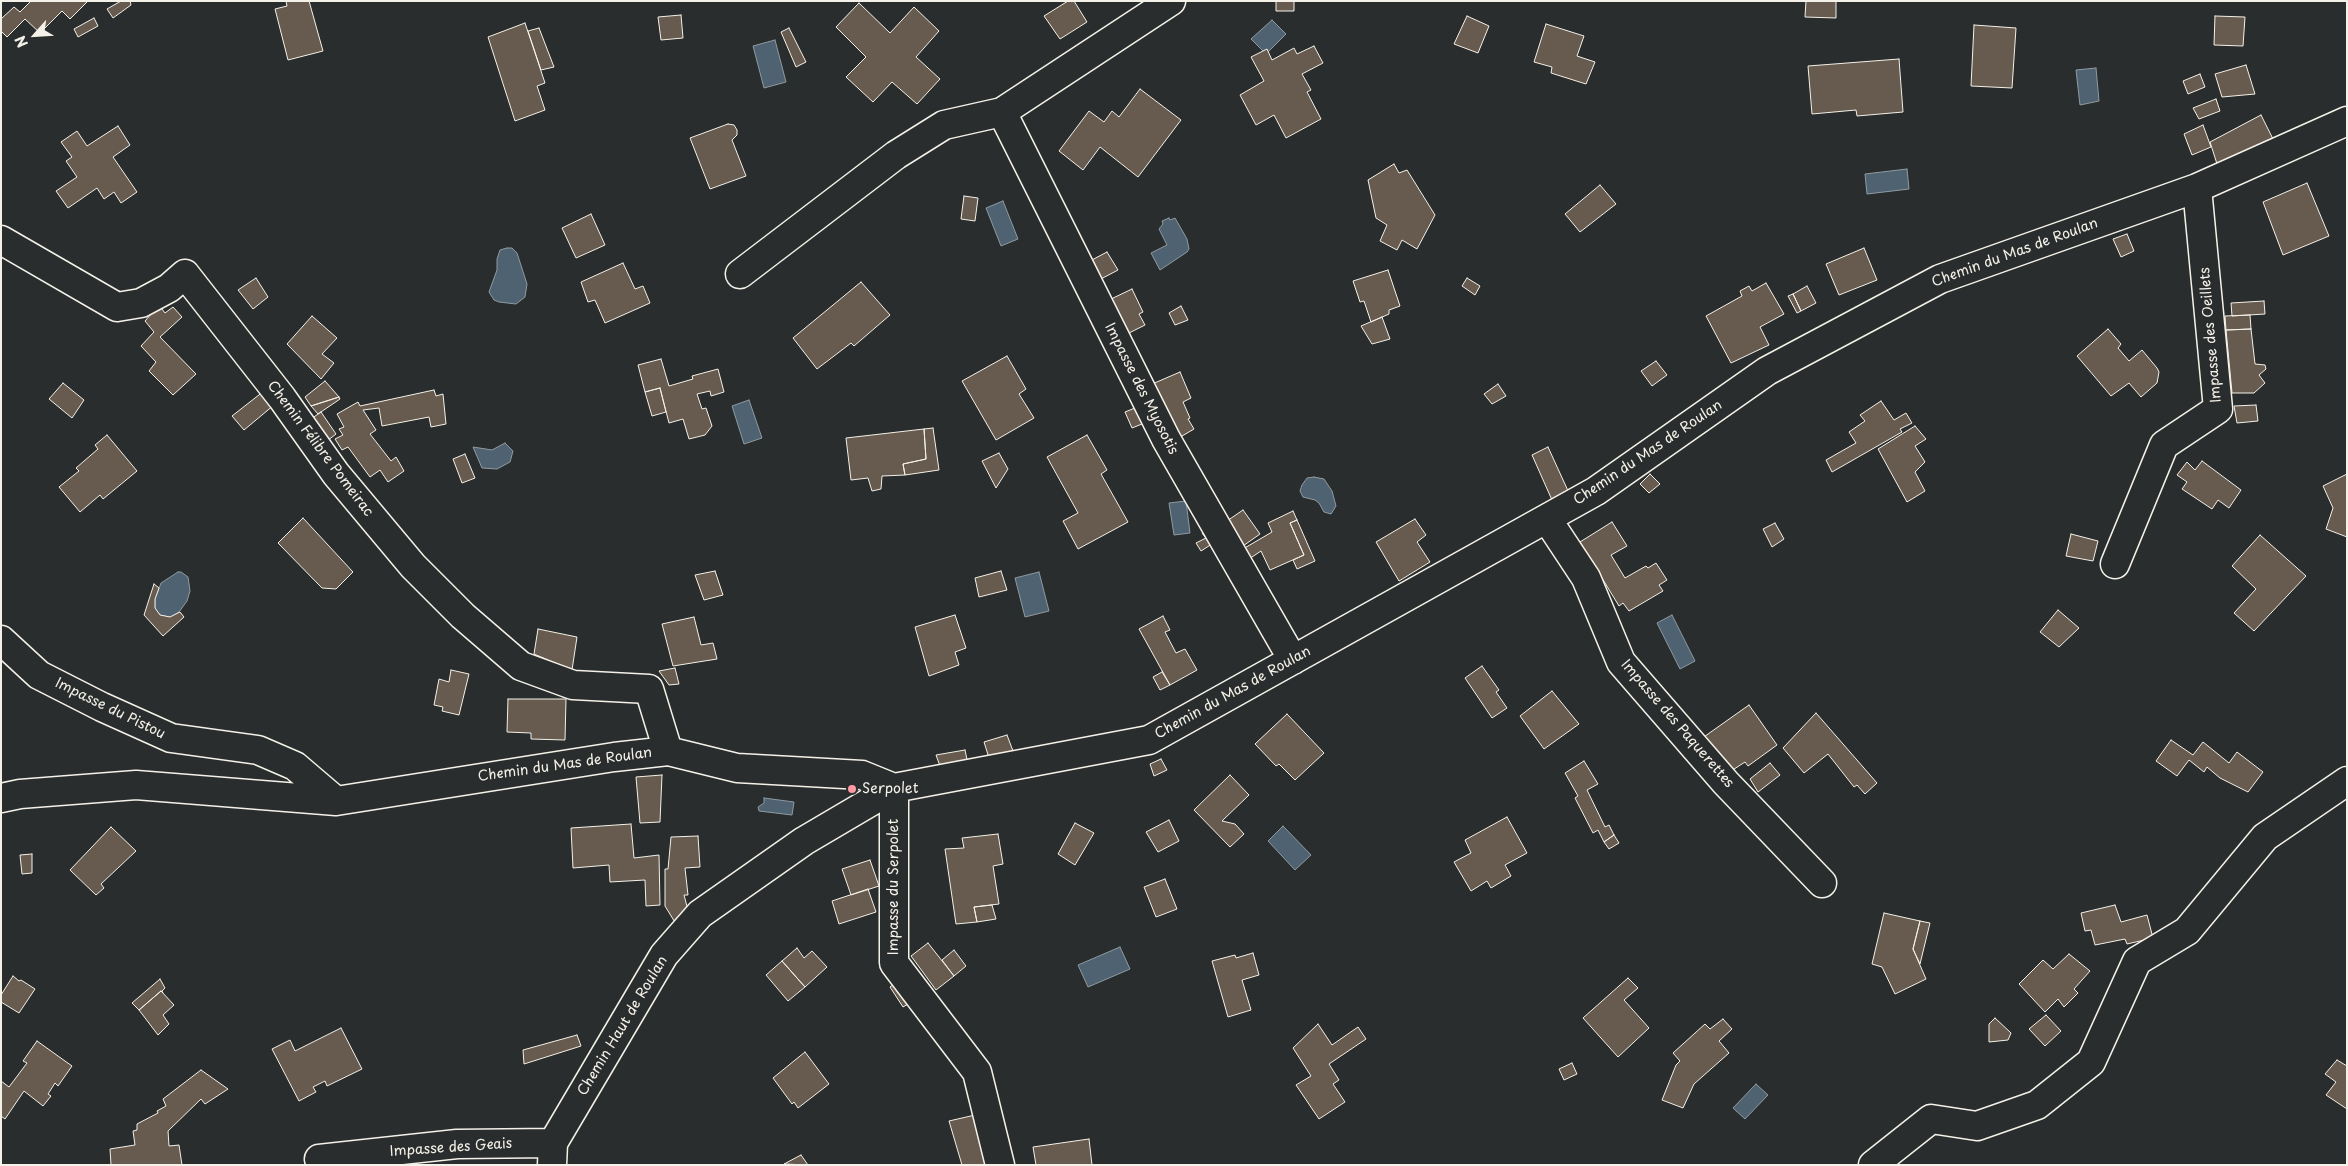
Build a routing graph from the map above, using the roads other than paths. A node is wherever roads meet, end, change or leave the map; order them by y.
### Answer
1 (1171, 1) edge
2 (1002, 112) junction
3 (2347, 121) edge
4 (2197, 188) junction
5 (1, 240) edge
6 (740, 274) dead end
7 (1547, 518) junction
8 (2114, 564) dead end
9 (1, 640) edge
10 (1293, 660) junction
11 (668, 751) junction
12 (2347, 781) edge
13 (894, 788) junction
14 (1, 798) edge
15 (336, 800) junction
16 (1822, 883) dead end
17 (552, 1154) edge
18 (319, 1159) dead end
19 (1000, 1165) edge
20 (1872, 1165) edge

1 - 2 street
2 - 6 street
2 - 10 street, Impasse des Myosotis
3 - 4 street, Chemin du Mas de Roulan
4 - 7 street, Chemin du Mas de Roulan
4 - 8 street, Impasse des Oeillets
5 - 11 street, Chemin Félibre Pomeirac
7 - 10 street, Chemin du Mas de Roulan
7 - 16 street, Impasse des Paquerettes
9 - 15 street, Impasse du Pistou
10 - 13 street, Chemin du Mas de Roulan
11 - 13 street, Chemin du Mas de Roulan
11 - 15 street, Chemin du Mas de Roulan
12 - 20 street
13 - 17 street, Chemin Haut de Roulan
13 - 19 street, Impasse du Serpolet
14 - 15 street, Chemin du Mas de Roulan
17 - 18 street, Impasse des Geais

